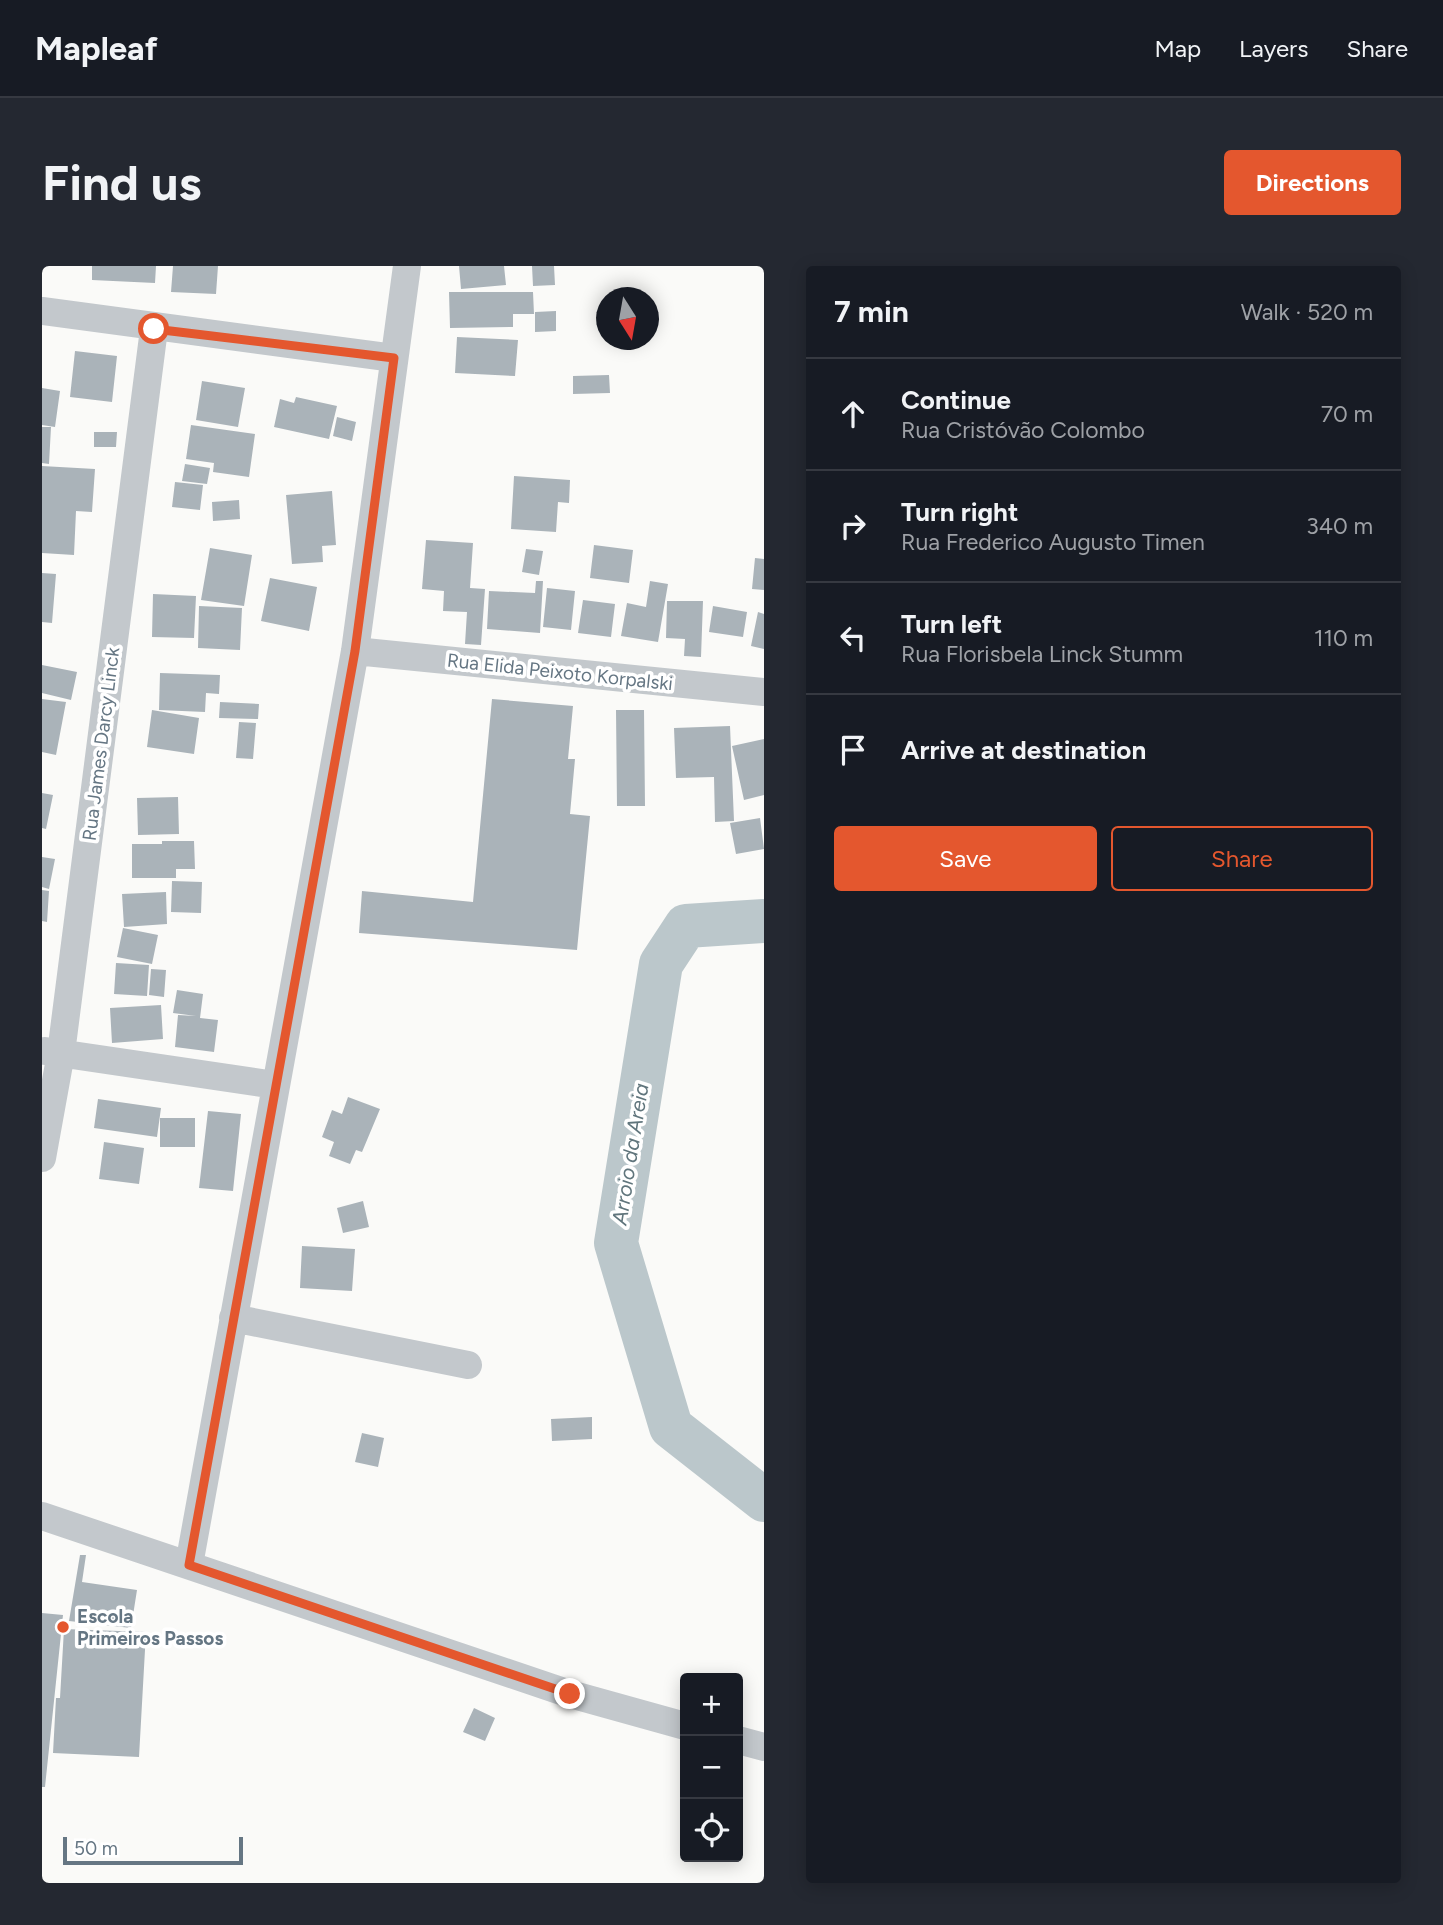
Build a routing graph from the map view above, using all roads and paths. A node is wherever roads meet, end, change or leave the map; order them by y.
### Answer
1 (407, 266) edge
2 (42, 311) edge
3 (154, 329) junction
4 (394, 358) junction
5 (355, 651) junction
6 (764, 692) edge
7 (51, 1051) edge
8 (275, 1085) junction
9 (42, 1158) edge
10 (233, 1318) junction
11 (468, 1364) dead end
12 (42, 1516) edge
13 (189, 1565) junction
14 (680, 1725) edge
15 (743, 1741) edge
16 (764, 1747) edge

1 - 4 street
2 - 3 street
3 - 4 street
3 - 7 street, Rua James Darcy Linck
4 - 5 street
5 - 6 street, Rua Elida Peixoto Korpalski
5 - 8 street
7 - 8 street
7 - 9 street, Rua James Darcy Linck
8 - 10 street
10 - 11 street
10 - 13 street
12 - 13 street
13 - 14 street
15 - 16 street

